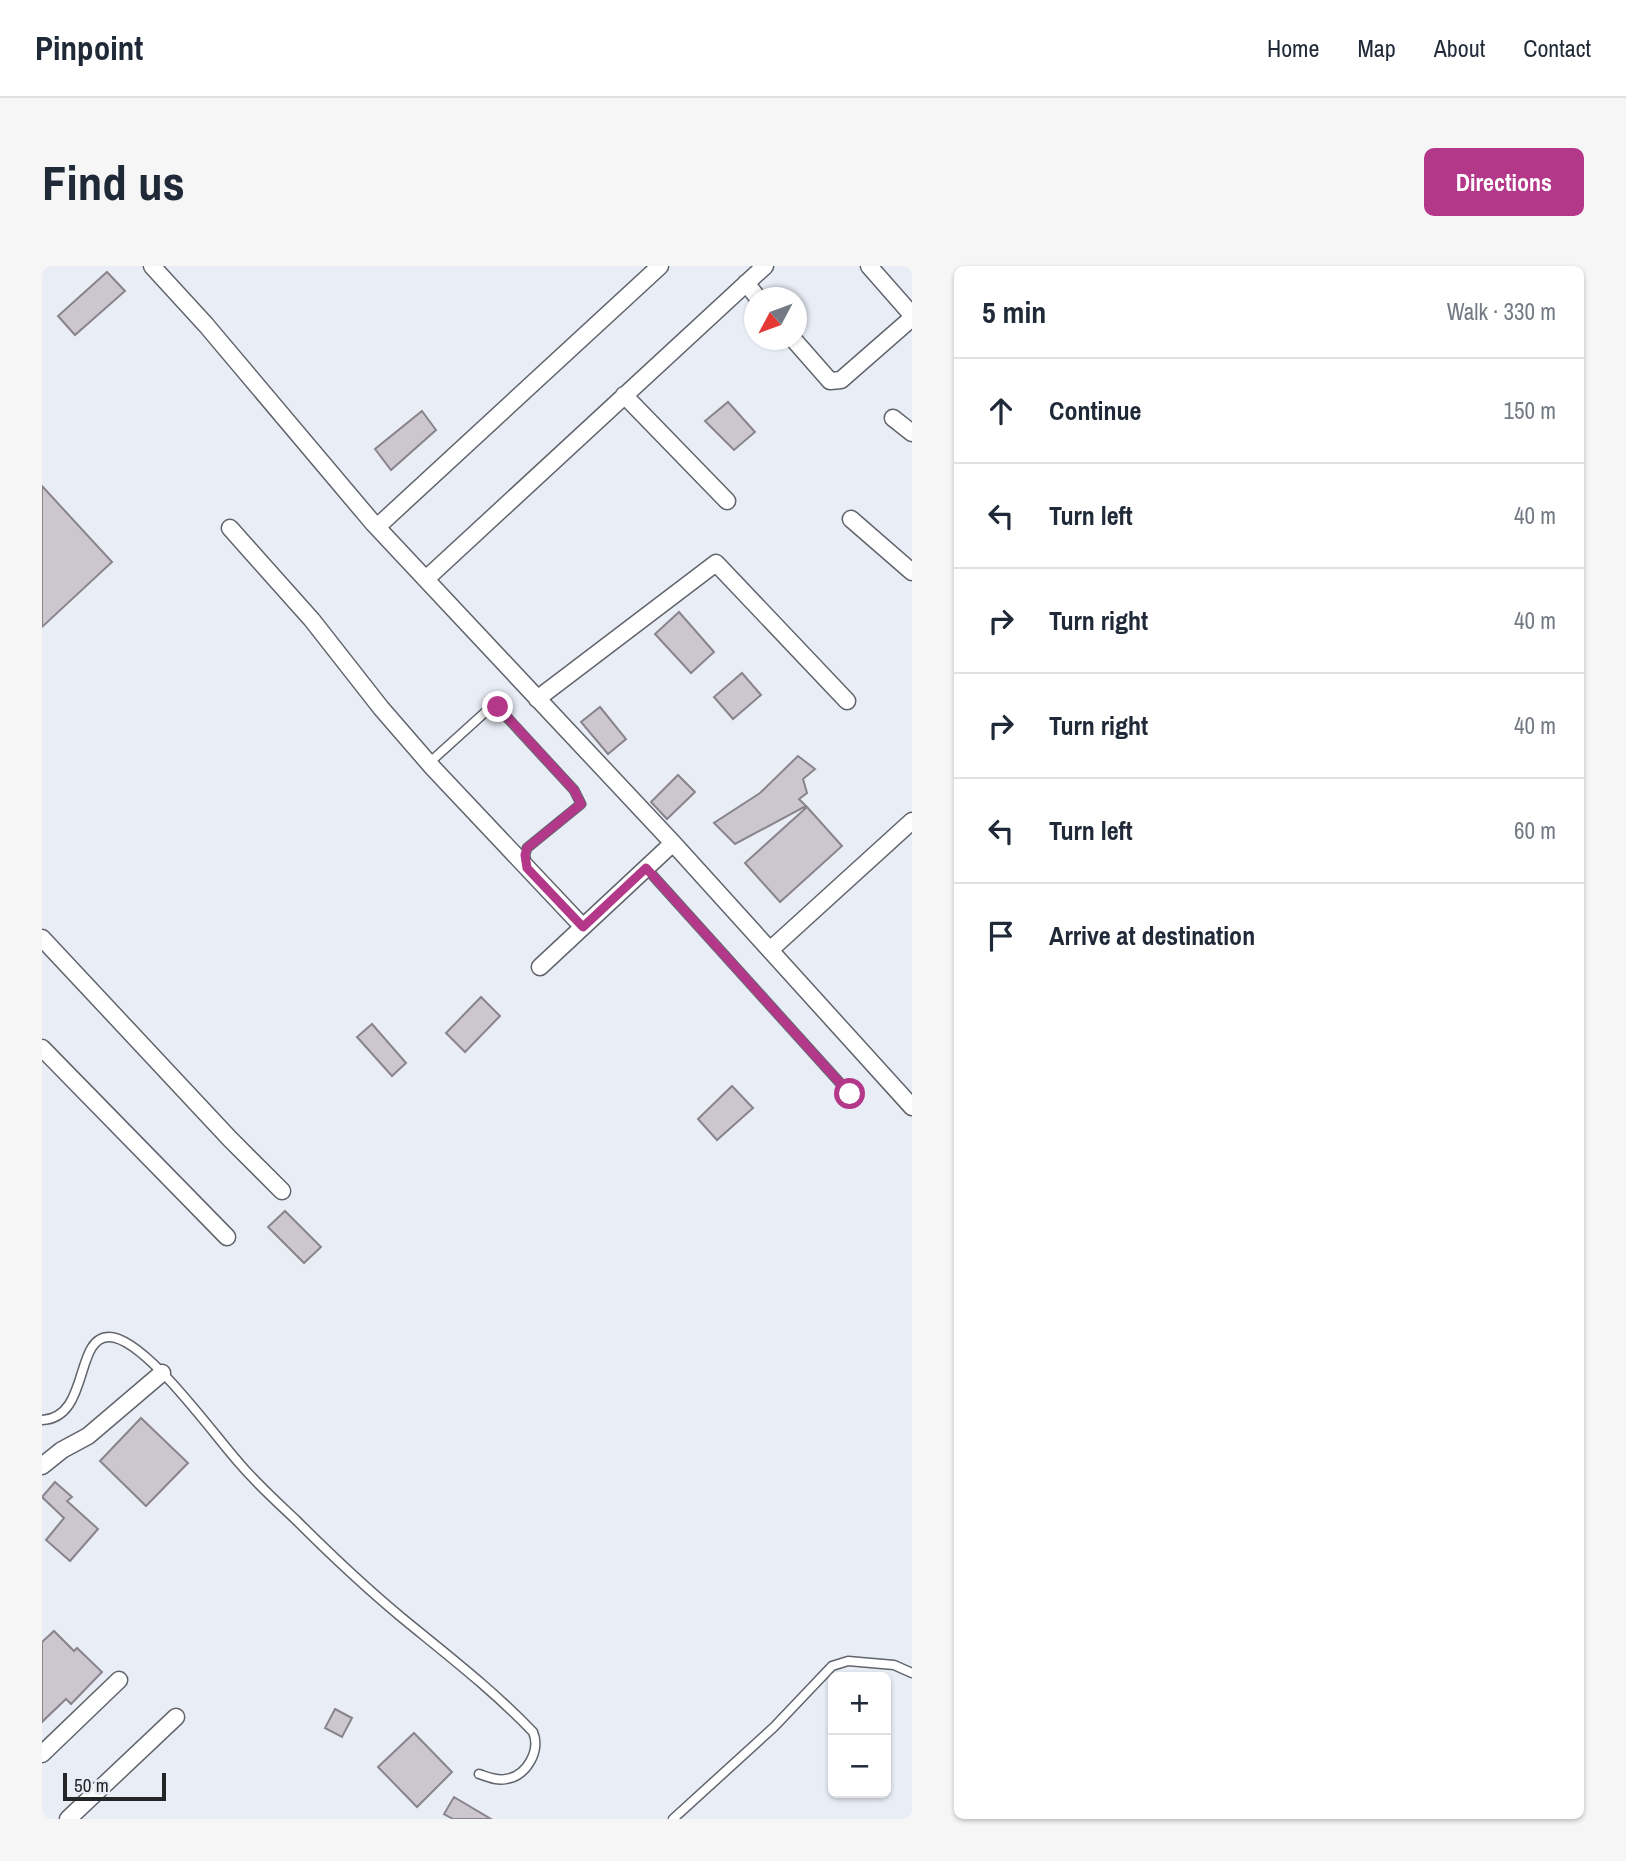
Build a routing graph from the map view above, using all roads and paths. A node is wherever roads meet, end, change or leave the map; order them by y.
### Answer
1 (152, 266) edge
2 (660, 266) edge
3 (765, 266) edge
4 (869, 266) edge
5 (746, 283) junction
6 (749, 287) edge
7 (912, 317) edge
8 (803, 350) edge
9 (624, 396) junction
10 (893, 418) dead end
11 (912, 433) edge
12 (727, 501) dead end
13 (850, 519) dead end
14 (230, 527) dead end
15 (377, 527) junction
16 (912, 572) edge
17 (426, 579) junction
18 (537, 699) junction
19 (847, 701) dead end
20 (429, 763) junction
21 (912, 821) edge
22 (673, 843) junction
23 (527, 868) junction
24 (646, 868) junction
25 (583, 927) junction
26 (42, 938) edge
27 (770, 950) junction
28 (540, 967) dead end
29 (42, 1048) edge
30 (850, 1094) dead end
31 (912, 1107) edge
32 (282, 1191) dead end
33 (227, 1237) dead end
34 (162, 1373) junction
35 (42, 1420) edge
36 (42, 1466) edge
37 (912, 1673) edge
38 (119, 1680) dead end
39 (176, 1717) dead end
40 (42, 1754) edge
41 (479, 1774) dead end
42 (68, 1819) edge
43 (673, 1819) edge

1 - 15 street
2 - 15 street
3 - 5 street
4 - 7 street
5 - 6 street
5 - 9 street
7 - 8 street
9 - 12 street
9 - 17 street
10 - 11 street
13 - 16 street
14 - 20 street
15 - 17 street
17 - 18 street
18 - 19 street
18 - 22 street
20 - 23 street
20 - 23 lane
21 - 27 street
22 - 24 street
22 - 27 street
23 - 25 street
24 - 25 street
24 - 30 lane
25 - 28 street
26 - 32 street
27 - 31 street
29 - 33 street
34 - 35 lane
34 - 36 street
34 - 41 lane
37 - 43 lane
38 - 40 street
39 - 42 street

